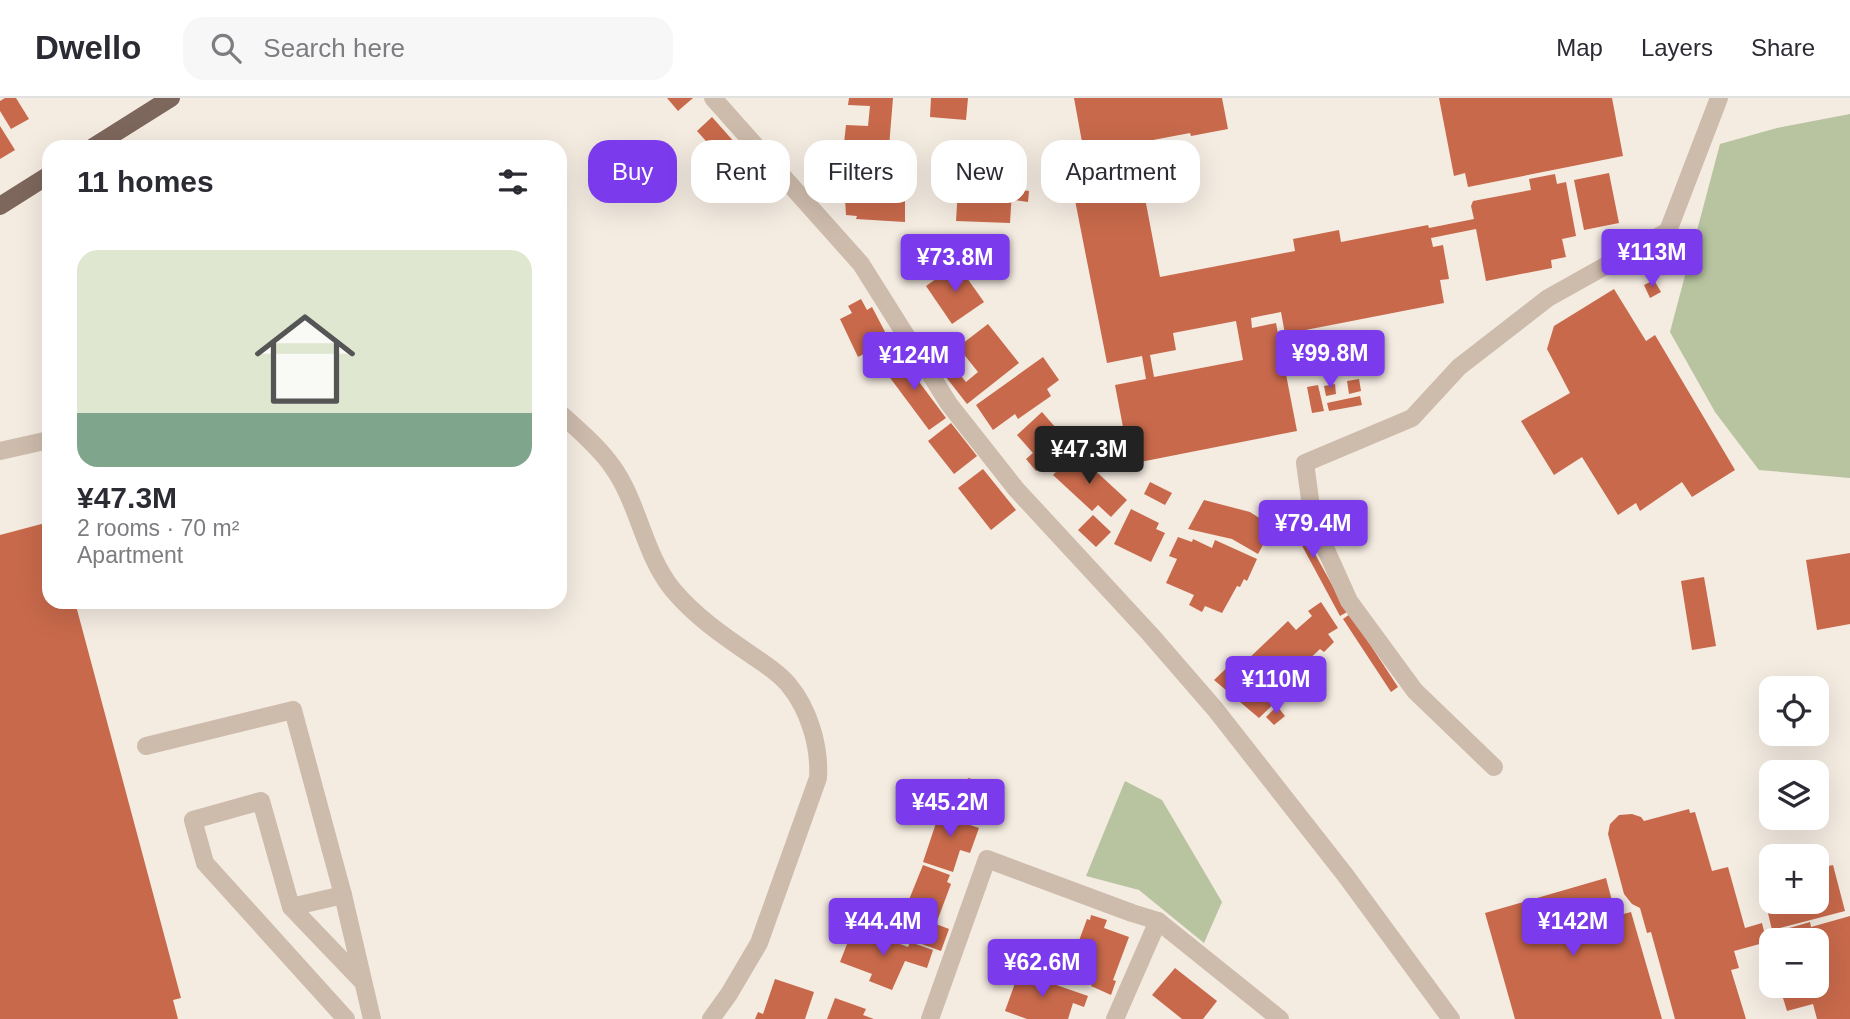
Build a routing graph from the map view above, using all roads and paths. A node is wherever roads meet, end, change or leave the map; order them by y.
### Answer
1 (171, 98) edge
2 (713, 98) edge
3 (1719, 98) edge
4 (104, 140) edge
5 (42, 179) edge
6 (0, 206) edge
7 (567, 420) edge
8 (42, 442) edge
9 (0, 451) edge
10 (146, 746) dead end
11 (1494, 767) dead end
12 (343, 895) junction
13 (291, 907) junction
14 (1158, 921) junction
15 (362, 982) junction
16 (346, 1019) edge
17 (372, 1019) edge
18 (711, 1019) edge
19 (930, 1019) edge
20 (1115, 1019) edge
21 (1280, 1019) edge
22 (1451, 1019) edge

1 - 4 main road
2 - 22 street
3 - 11 street
5 - 6 main road
7 - 18 street
8 - 9 street
10 - 12 street
12 - 13 street
12 - 15 street
13 - 15 street
13 - 16 street
14 - 19 street
14 - 20 street
14 - 21 street
15 - 17 street

